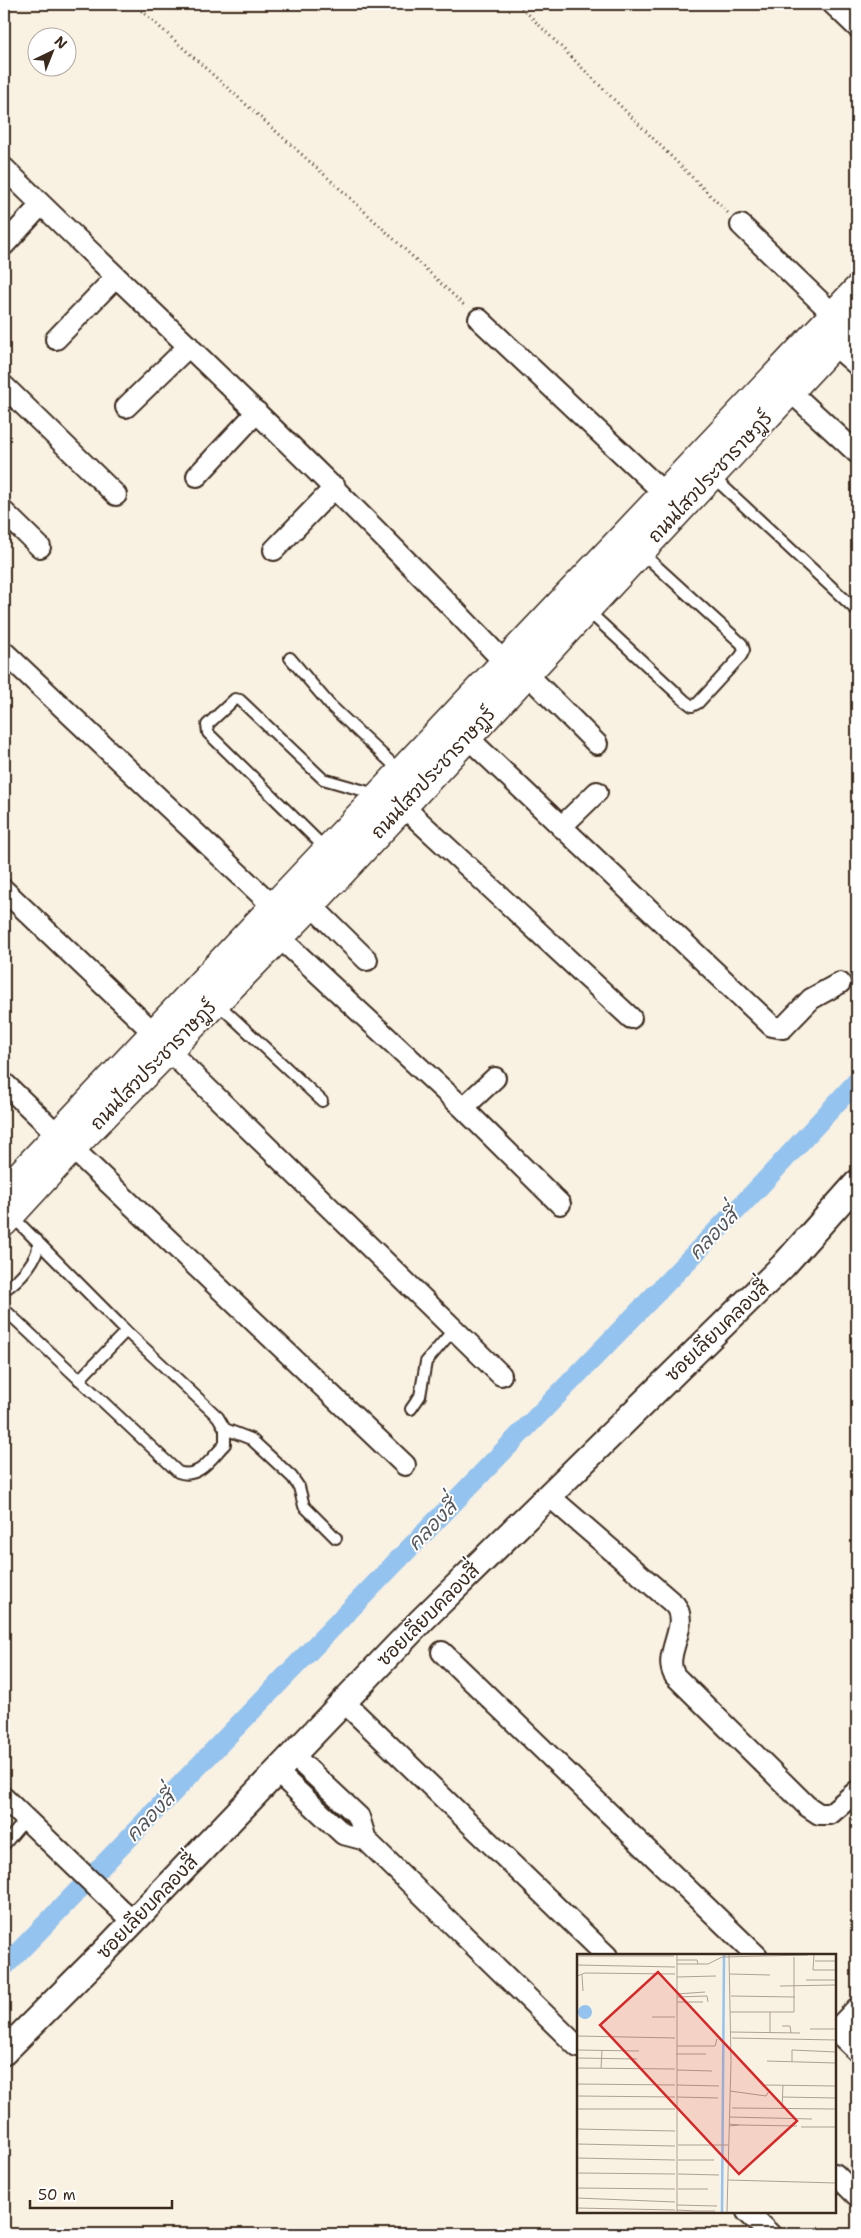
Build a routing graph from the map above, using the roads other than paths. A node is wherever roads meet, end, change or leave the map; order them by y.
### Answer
1 (833, 4) edge
2 (857, 27) edge
3 (4, 168) edge
4 (41, 205) junction
5 (740, 226) road end
6 (4, 245) edge
7 (115, 278) junction
8 (857, 290) edge
9 (480, 319) road end
10 (851, 321) edge
11 (56, 339) dead end
12 (834, 345) junction
13 (189, 346) junction
14 (857, 365) edge
15 (4, 386) edge
16 (790, 391) junction
17 (126, 406) dead end
18 (257, 412) junction
19 (857, 454) edge
20 (197, 476) dead end
21 (711, 476) junction
22 (335, 487) junction
23 (665, 494) junction
24 (116, 495) dead end
25 (4, 512) edge
26 (40, 547) dead end
27 (274, 550) dead end
28 (641, 551) junction
29 (854, 608) dead end
30 (586, 609) junction
31 (4, 652) edge
32 (290, 658) dead end
33 (516, 668) junction
34 (467, 737) junction
35 (597, 744) dead end
36 (391, 792) junction
37 (597, 792) dead end
38 (561, 827) junction
39 (328, 850) junction
40 (4, 890) edge
41 (311, 905) junction
42 (274, 907) junction
43 (279, 937) junction
44 (367, 960) dead end
45 (840, 983) dead end
46 (215, 1001) junction
47 (631, 1018) dead end
48 (162, 1042) junction
49 (495, 1078) dead end
50 (4, 1083) edge
51 (322, 1101) dead end
52 (463, 1108) junction
53 (65, 1141) junction
54 (857, 1184) edge
55 (560, 1204) dead end
56 (6, 1210) edge
57 (37, 1240) junction
58 (4, 1290) edge
59 (4, 1309) edge
60 (454, 1329) junction
61 (126, 1331) junction
62 (501, 1375) dead end
63 (79, 1380) junction
64 (411, 1409) dead end
65 (225, 1429) junction
66 (404, 1464) dead end
67 (548, 1495) junction
68 (336, 1538) dead end
69 (442, 1652) dead end
70 (344, 1702) junction
71 (285, 1763) junction
72 (857, 1791) edge
73 (4, 1798) edge
74 (26, 1819) junction
75 (4, 1845) edge
76 (125, 1914) junction
77 (605, 1954) edge
78 (755, 1954) edge
79 (857, 2008) edge
80 (836, 2029) edge
81 (836, 2031) edge
82 (577, 2046) edge
83 (4, 2052) edge
84 (857, 2052) edge
85 (836, 2175) edge
86 (857, 2196) edge
87 (748, 2213) edge
88 (770, 2234) edge

1 - 2 street
3 - 4 street
4 - 6 street
4 - 7 street
5 - 10 street
7 - 11 street
7 - 13 street
8 - 10 main road, ถนนไสวประชาราษฎร์
9 - 23 street
10 - 12 main road, ถนนไสวประชาราษฎร์
10 - 23 main road, ถนนไสวประชาราษฎร์
12 - 14 street
12 - 16 main road, ถนนไสวประชาราษฎร์
13 - 17 street
13 - 18 street
15 - 24 street
16 - 19 street
16 - 21 main road, ถนนไสวประชาราษฎร์
18 - 20 street
18 - 22 street
21 - 28 main road, ถนนไสวประชาราษฎร์
21 - 29 lane
22 - 27 street
22 - 33 street
23 - 33 main road, ถนนไสวประชาราษฎร์
25 - 26 street
28 - 30 main road, ถนนไสวประชาราษฎร์
28 - 30 lane
30 - 33 main road, ถนนไสวประชาราษฎร์
31 - 42 street
32 - 36 lane
33 - 34 main road, ถนนไสวประชาราษฎร์
33 - 35 street
33 - 36 main road, ถนนไสวประชาราษฎร์
34 - 36 main road, ถนนไสวประชาราษฎร์
34 - 38 street
36 - 39 main road, ถนนไสวประชาราษฎร์
36 - 39 lane
36 - 41 main road, ถนนไสวประชาราษฎร์
36 - 47 street
37 - 38 street
38 - 45 street
39 - 42 main road, ถนนไสวประชาราษฎร์
40 - 48 street
41 - 43 main road, ถนนไสวประชาราษฎร์
41 - 44 street
42 - 48 main road, ถนนไสวประชาราษฎร์
43 - 46 main road, ถนนไสวประชาราษฎร์
43 - 52 street
46 - 48 main road, ถนนไสวประชาราษฎร์
46 - 51 lane
48 - 53 main road, ถนนไสวประชาราษฎร์
48 - 60 street
49 - 52 street
50 - 53 street
52 - 55 street
53 - 56 main road, ถนนไสวประชาราษฎร์
53 - 66 street
54 - 67 street, ซอยเลียบคลองสี่
56 - 57 lane
57 - 58 lane
57 - 61 lane
59 - 63 lane
60 - 62 street
60 - 64 lane
61 - 63 lane
61 - 65 lane
63 - 65 lane
65 - 68 lane
67 - 70 street, ซอยเลียบคลองสี่
67 - 72 street
69 - 78 street
70 - 71 street, ซอยเลียบคลองสี่
70 - 77 street
71 - 76 street, ซอยเลียบคลองสี่
71 - 82 street
73 - 74 street
74 - 75 lane
74 - 76 street
76 - 83 street, ซอยเลียบคลองสี่
79 - 80 street
81 - 84 street
85 - 86 street
87 - 88 street

